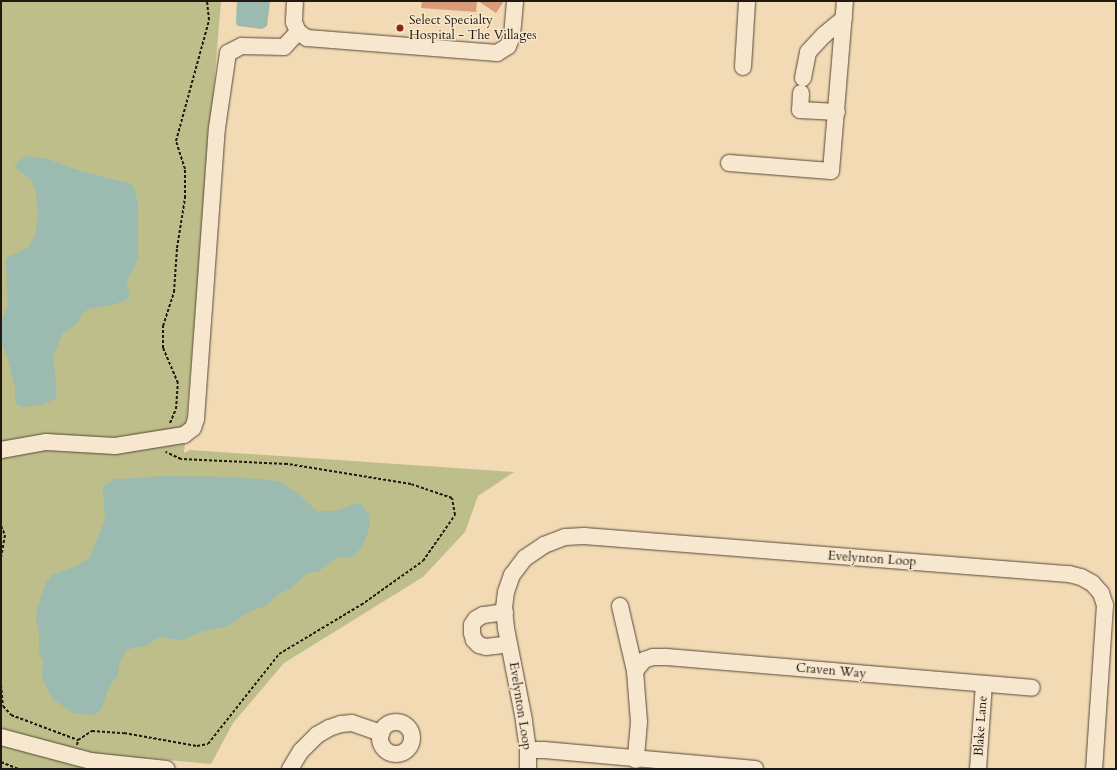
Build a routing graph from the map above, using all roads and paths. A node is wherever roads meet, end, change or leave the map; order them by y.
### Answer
1 (207, 1) edge
2 (295, 1) edge
3 (515, 1) edge
4 (747, 1) edge
5 (845, 1) edge
6 (844, 18) junction
7 (298, 32) junction
8 (743, 67) dead end
9 (837, 112) junction
10 (729, 163) dead end
11 (164, 438) junction
12 (1, 450) edge
13 (1, 526) edge
14 (1, 558) edge
15 (1, 601) edge
16 (620, 606) dead end
17 (505, 612) junction
18 (1, 616) edge
19 (509, 644) junction
20 (635, 671) junction
21 (984, 684) junction
22 (1, 685) edge
23 (1032, 688) dead end
24 (381, 732) dead end
25 (1, 737) edge
26 (528, 750) junction
27 (636, 760) junction
28 (1, 762) edge
29 (18, 769) edge
30 (167, 769) edge
31 (290, 769) edge
32 (528, 769) edge
33 (755, 769) edge
34 (978, 769) edge
35 (1094, 769) edge

1 - 11 path
2 - 7 street
3 - 7 street
4 - 8 street
5 - 6 street
6 - 9 street
6 - 9 street
7 - 11 street
9 - 10 street
11 - 12 street
11 - 22 path
13 - 14 path
15 - 18 path
16 - 20 street
17 - 19 street, Evelynton Loop
17 - 19 street, Evelynton Loop
17 - 35 street, Evelynton Loop
19 - 26 street, Evelynton Loop
20 - 21 street, Craven Way
20 - 27 street
21 - 23 street, Craven Way
21 - 34 street, Blake Lane
24 - 31 street
25 - 30 street
26 - 27 street
26 - 32 street, Evelynton Loop
27 - 33 street
28 - 29 path

